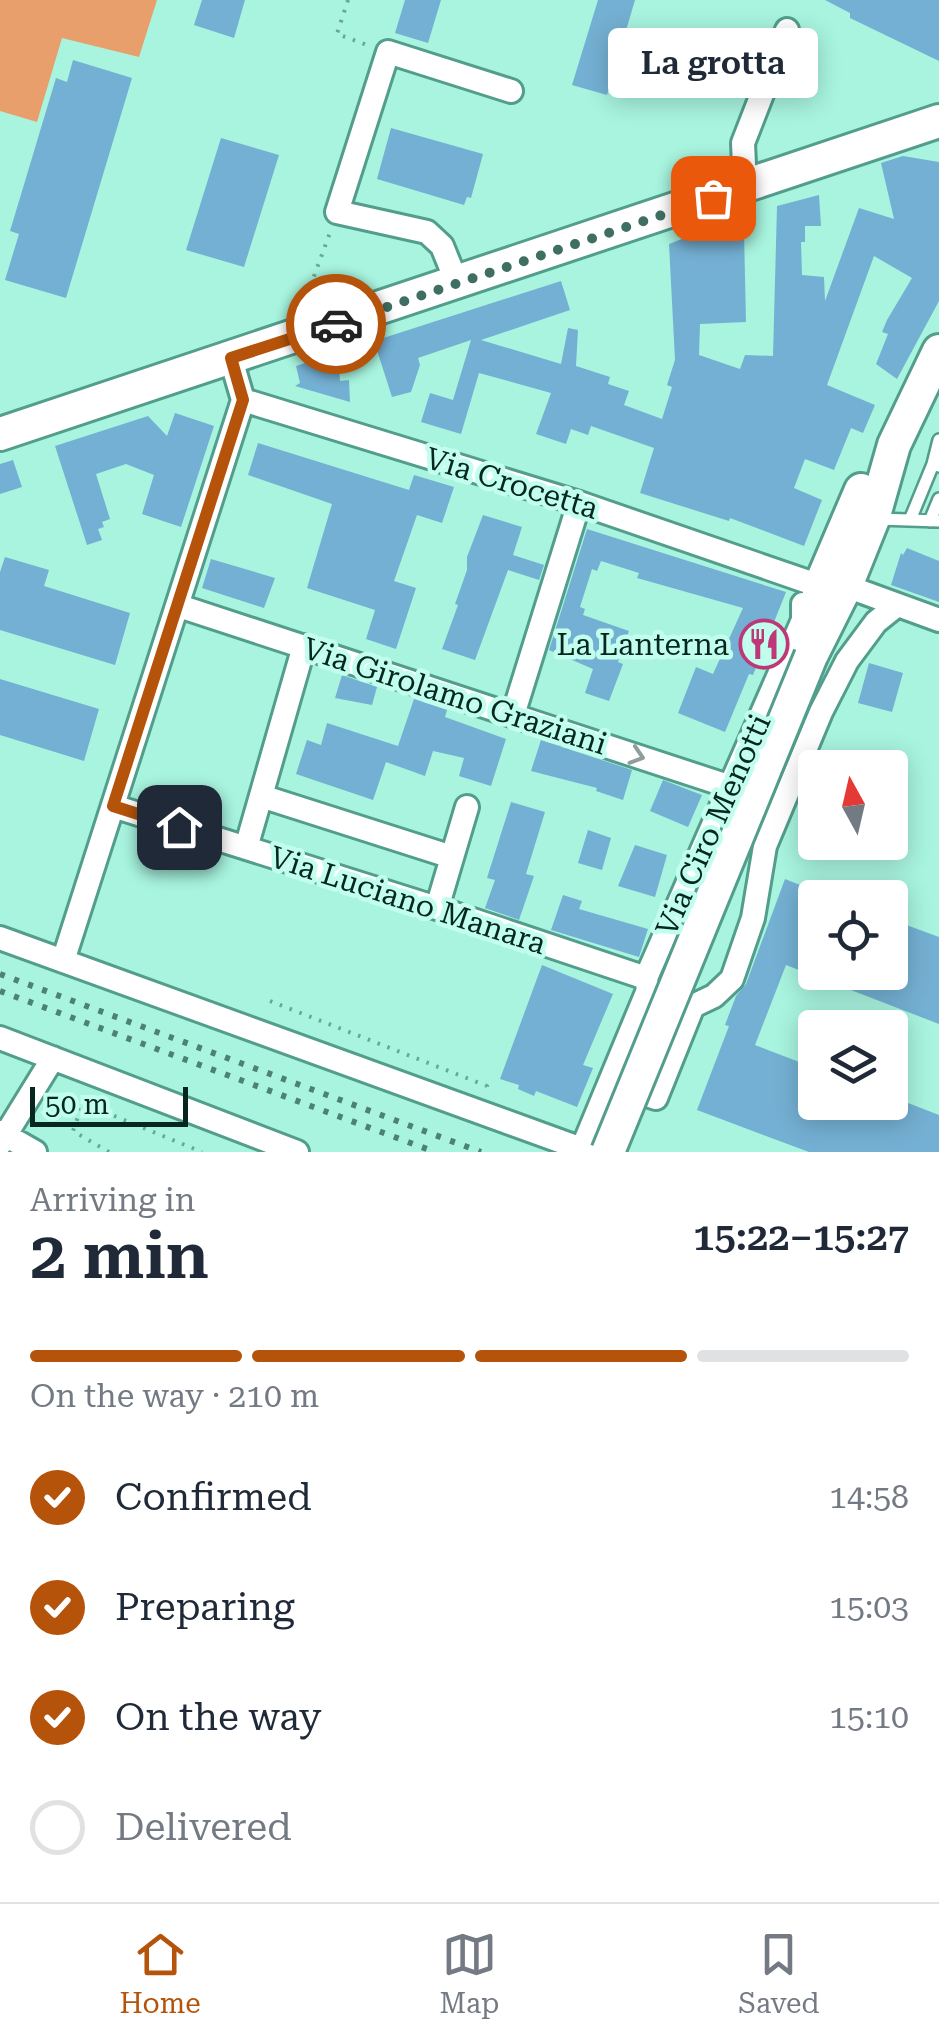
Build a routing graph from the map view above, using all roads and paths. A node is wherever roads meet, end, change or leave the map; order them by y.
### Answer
1 (348, 0) edge
2 (787, 30) dead end
3 (388, 52) junction
4 (511, 91) dead end
5 (939, 121) edge
6 (745, 187) junction
7 (338, 212) junction
8 (457, 283) junction
9 (291, 339) junction
10 (939, 352) edge
11 (231, 358) junction
12 (243, 400) junction
13 (0, 434) edge
14 (939, 440) edge
15 (894, 445) junction
16 (936, 465) edge
17 (939, 499) edge
18 (579, 503) junction
19 (874, 519) junction
20 (910, 520) junction
21 (935, 521) edge
22 (823, 584) junction
23 (178, 606) junction
24 (896, 606) junction
25 (939, 620) edge
26 (304, 646) junction
27 (513, 715) junction
28 (731, 787) junction
29 (261, 796) junction
30 (113, 806) junction
31 (467, 807) dead end
32 (246, 848) junction
33 (452, 857) junction
34 (437, 908) junction
35 (0, 938) edge
36 (63, 960) junction
37 (647, 984) junction
38 (270, 1001) dead end
39 (693, 1006) junction
40 (0, 1038) edge
41 (52, 1058) junction
42 (610, 1082) junction
43 (478, 1113) junction
44 (2, 1137) edge
45 (593, 1151) edge
46 (35, 1152) edge
47 (109, 1152) edge
48 (202, 1152) edge
49 (296, 1152) edge

1 - 3 path
2 - 6 street
3 - 4 street
3 - 7 street
5 - 6 main road
6 - 8 main road
7 - 8 street
7 - 9 path
8 - 9 main road
9 - 11 main road
10 - 15 main road, Via Ciro Menotti
11 - 12 street
11 - 13 main road
12 - 18 street, Via Crocetta
12 - 23 street
14 - 16 lane
15 - 19 main road, Via Ciro Menotti
15 - 22 main road, Via Ciro Menotti
16 - 20 lane
17 - 21 lane
18 - 22 street, Via Crocetta
18 - 27 street
19 - 20 lane
19 - 22 main road, Via Ciro Menotti
20 - 21 lane
22 - 24 street, Via Crocetta
22 - 28 street, Via Ciro Menotti
22 - 45 main road, Via Ciro Menotti, bridge
23 - 26 street, Via Girolamo Graziani
23 - 30 street
24 - 25 street, Via Crocetta
24 - 39 street, Via Ciro Menotti
26 - 27 street, Via Girolamo Graziani
26 - 29 street
27 -> 28 street, Via Girolamo Graziani
28 - 37 street, Via Ciro Menotti
29 - 32 street
29 - 33 street
30 - 32 street, Via Luciano Manara
30 - 36 street
31 - 33 street
32 - 34 street, Via Luciano Manara
33 - 34 street
34 - 37 street, Via Luciano Manara
35 - 36 street
36 - 43 street
37 - 39 street
37 - 42 street, Via Ciro Menotti
38 - 43 path
39 - 42 street
40 - 41 street
41 - 44 street
41 - 49 street
42 - 45 street, Via Ciro Menotti
43 - 45 street
44 - 46 street
47 - 48 path

